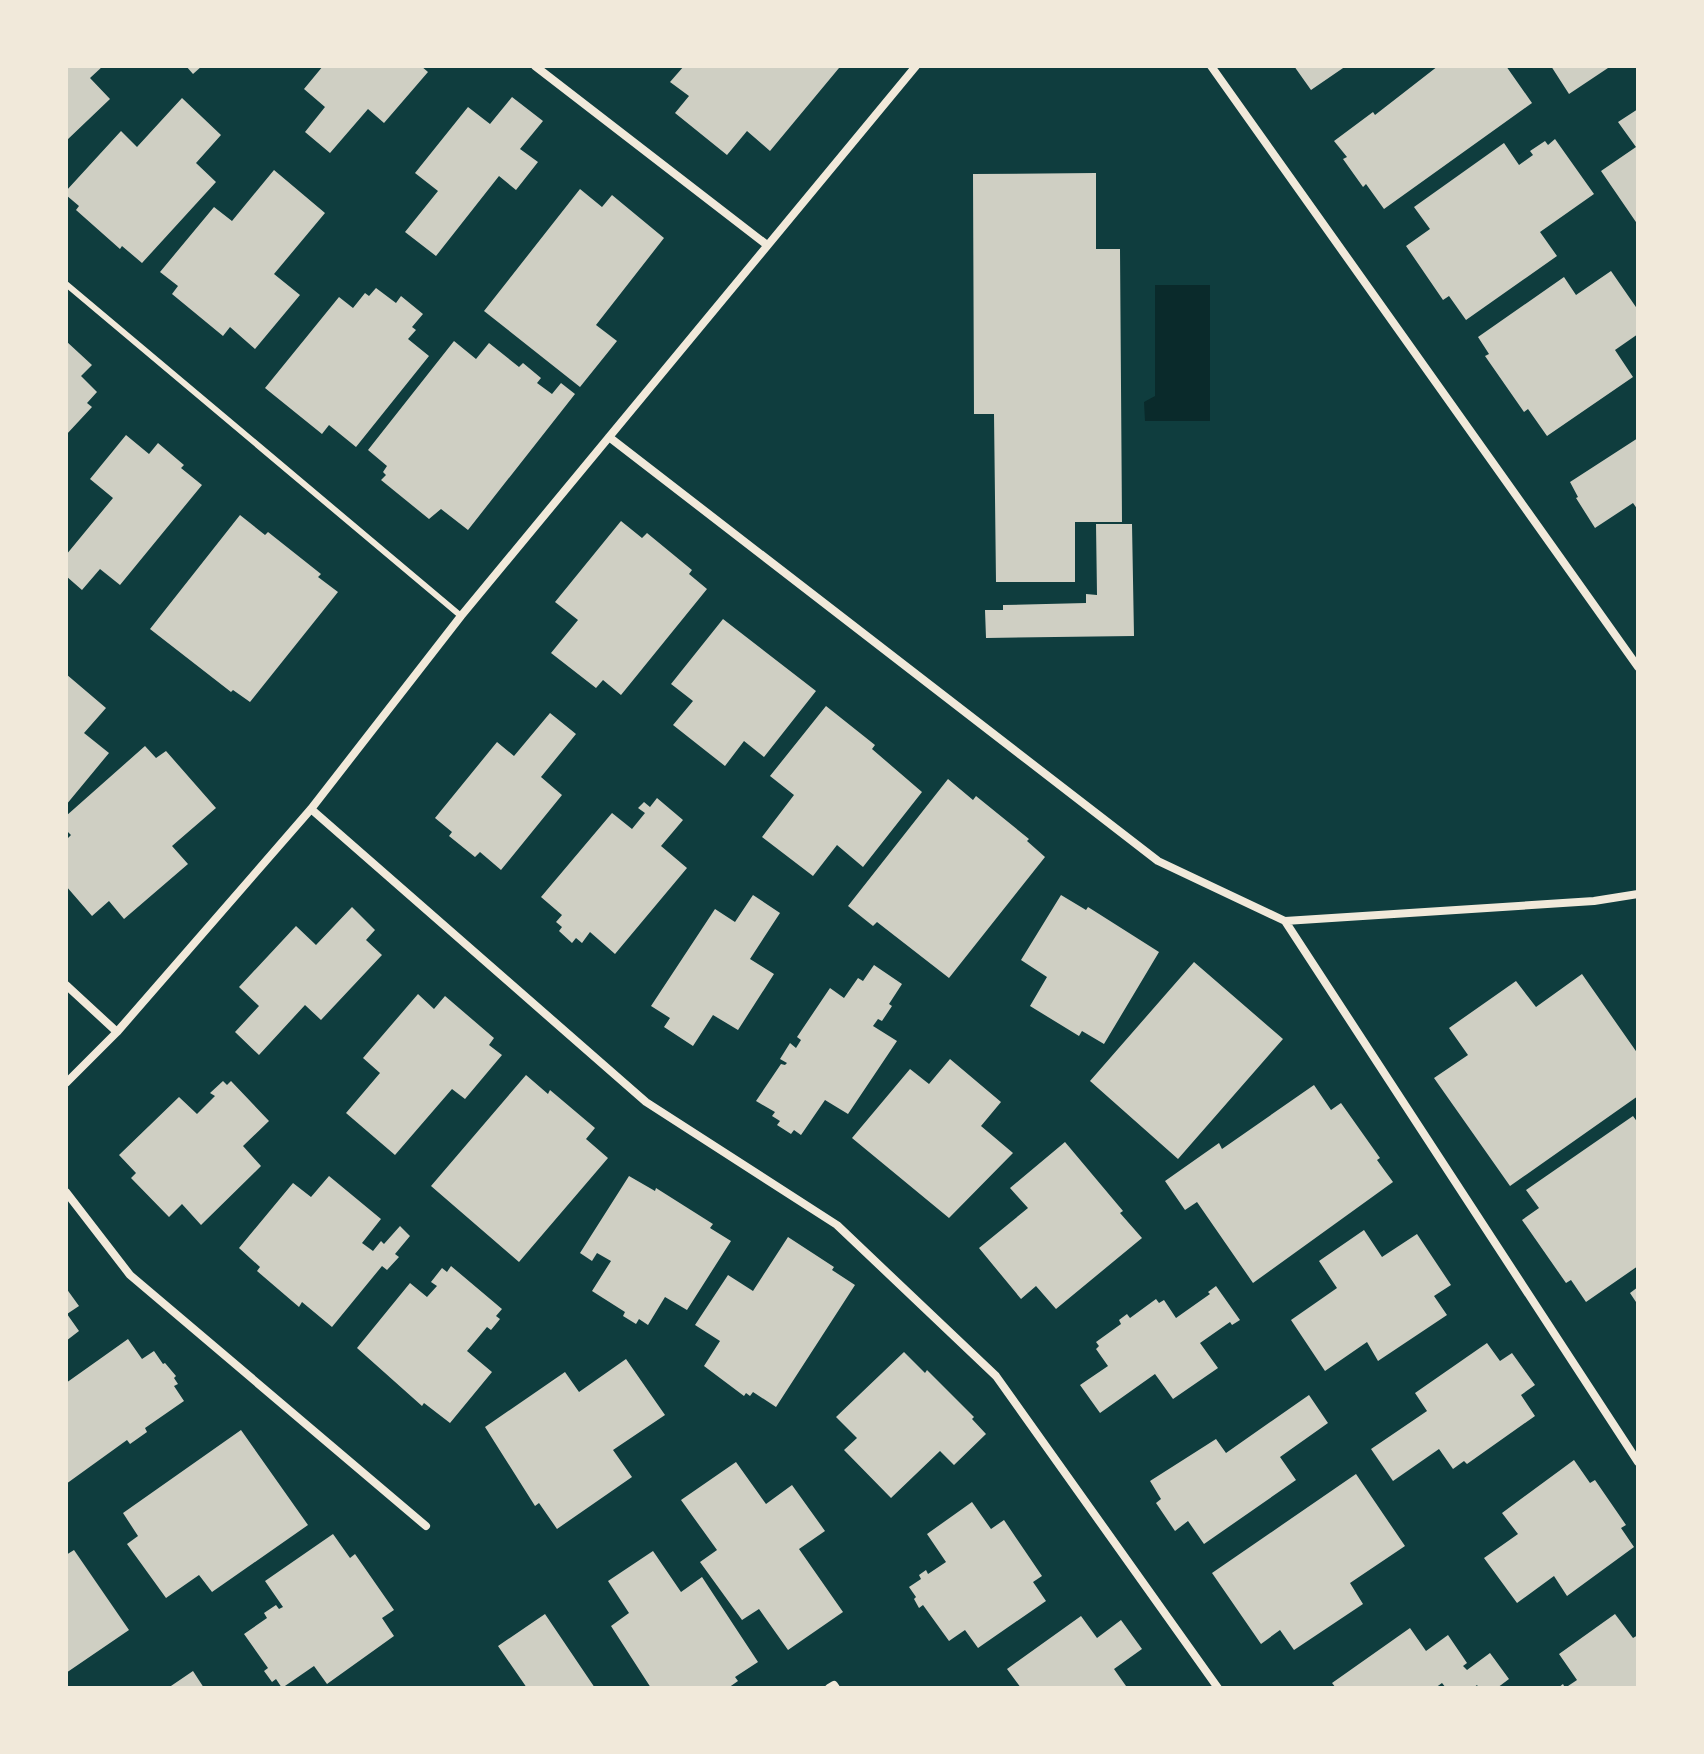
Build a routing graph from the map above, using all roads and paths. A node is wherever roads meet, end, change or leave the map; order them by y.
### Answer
1 (535, 66) edge
2 (916, 66) edge
3 (1211, 66) edge
4 (767, 245) junction
5 (66, 284) edge
6 (609, 437) junction
7 (461, 616) junction
8 (1638, 667) edge
9 (311, 809) junction
10 (1638, 894) edge
11 (1285, 921) junction
12 (66, 985) edge
13 (117, 1032) junction
14 (66, 1083) edge
15 (66, 1192) edge
16 (1638, 1462) edge
17 (426, 1526) dead end
18 (829, 1688) edge
19 (836, 1688) edge
20 (1218, 1688) edge

1 - 4 street
2 - 4 street
3 - 8 street
4 - 6 street
5 - 7 lane
6 - 7 street
6 - 11 street
7 - 9 street
9 - 13 street
9 - 20 street
10 - 11 street
11 - 16 street
12 - 13 street
13 - 14 street
15 - 17 street
18 - 19 street

